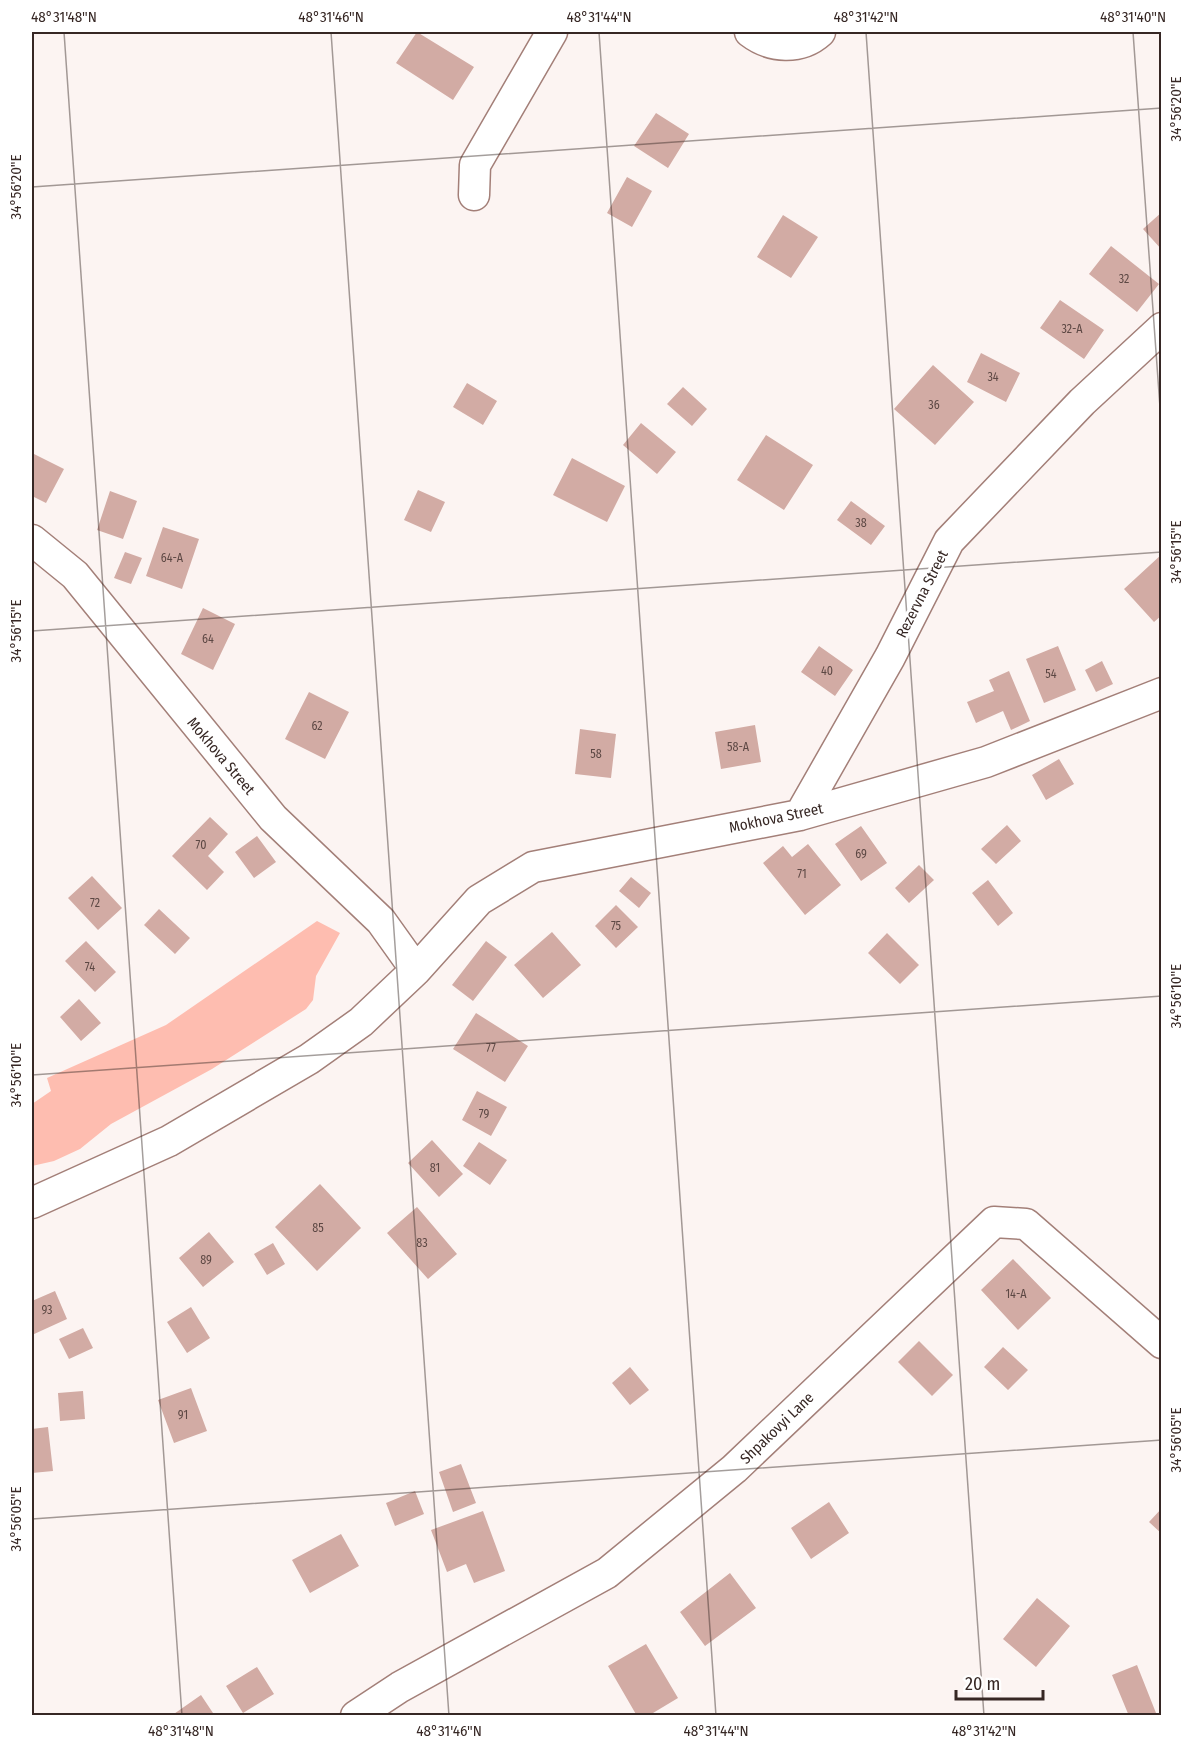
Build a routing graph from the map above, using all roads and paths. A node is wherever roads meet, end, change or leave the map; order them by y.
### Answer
1 (552, 32) edge
2 (750, 32) edge
3 (820, 32) edge
4 (474, 195) dead end
5 (1161, 328) edge
6 (32, 540) edge
7 (1161, 693) edge
8 (800, 814) junction
9 (416, 970) junction
10 (32, 1203) edge
11 (1161, 1343) edge
12 (356, 1716) edge

1 - 4 street
2 - 3 street
5 - 8 street, Rezervna Street
6 - 9 street, Mokhova Street
7 - 8 street, Mokhova Street
8 - 9 street, Mokhova Street
9 - 10 street, Mokhova Street
11 - 12 street, Shpakovyi Lane

